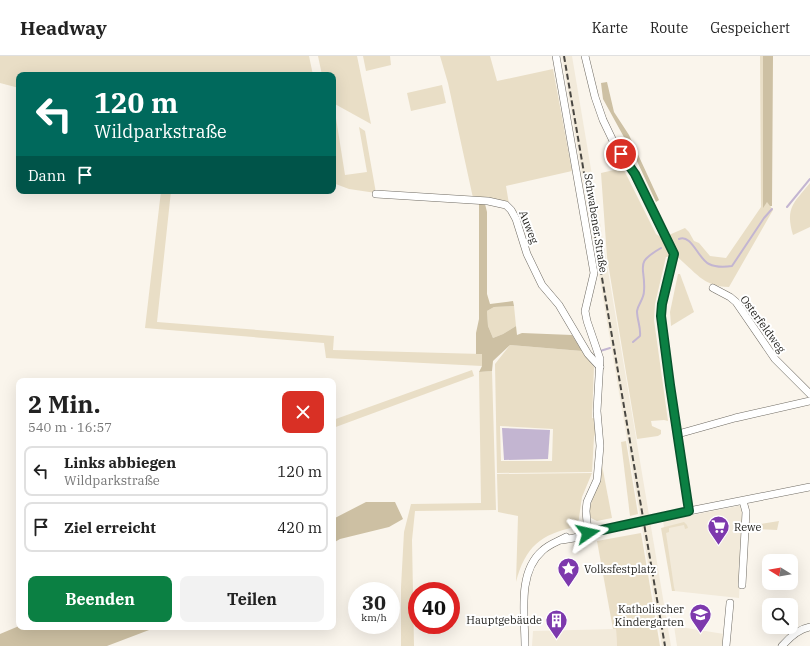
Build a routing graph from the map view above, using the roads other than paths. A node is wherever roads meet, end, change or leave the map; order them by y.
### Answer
1 (556, 56) edge
2 (585, 56) edge
3 (376, 194) dead end
4 (713, 288) dead end
5 (600, 367) junction
6 (810, 394) edge
7 (810, 401) edge
8 (678, 434) junction
9 (810, 487) edge
10 (744, 501) junction
11 (689, 511) junction
12 (588, 533) junction
13 (742, 585) dead end
14 (730, 603) dead end
15 (810, 627) edge
16 (525, 646) edge
17 (726, 646) edge
18 (782, 646) edge

1 - 5 street, Schwabener Straße
2 - 8 street
3 - 5 street, Auweg
4 - 6 street, Osterfeldweg
5 - 12 street, Schwabener Straße
7 - 8 street
8 - 11 street
9 - 10 street
10 - 11 street
10 - 13 street
11 - 12 street
12 - 16 street
14 - 17 street
15 - 18 street

